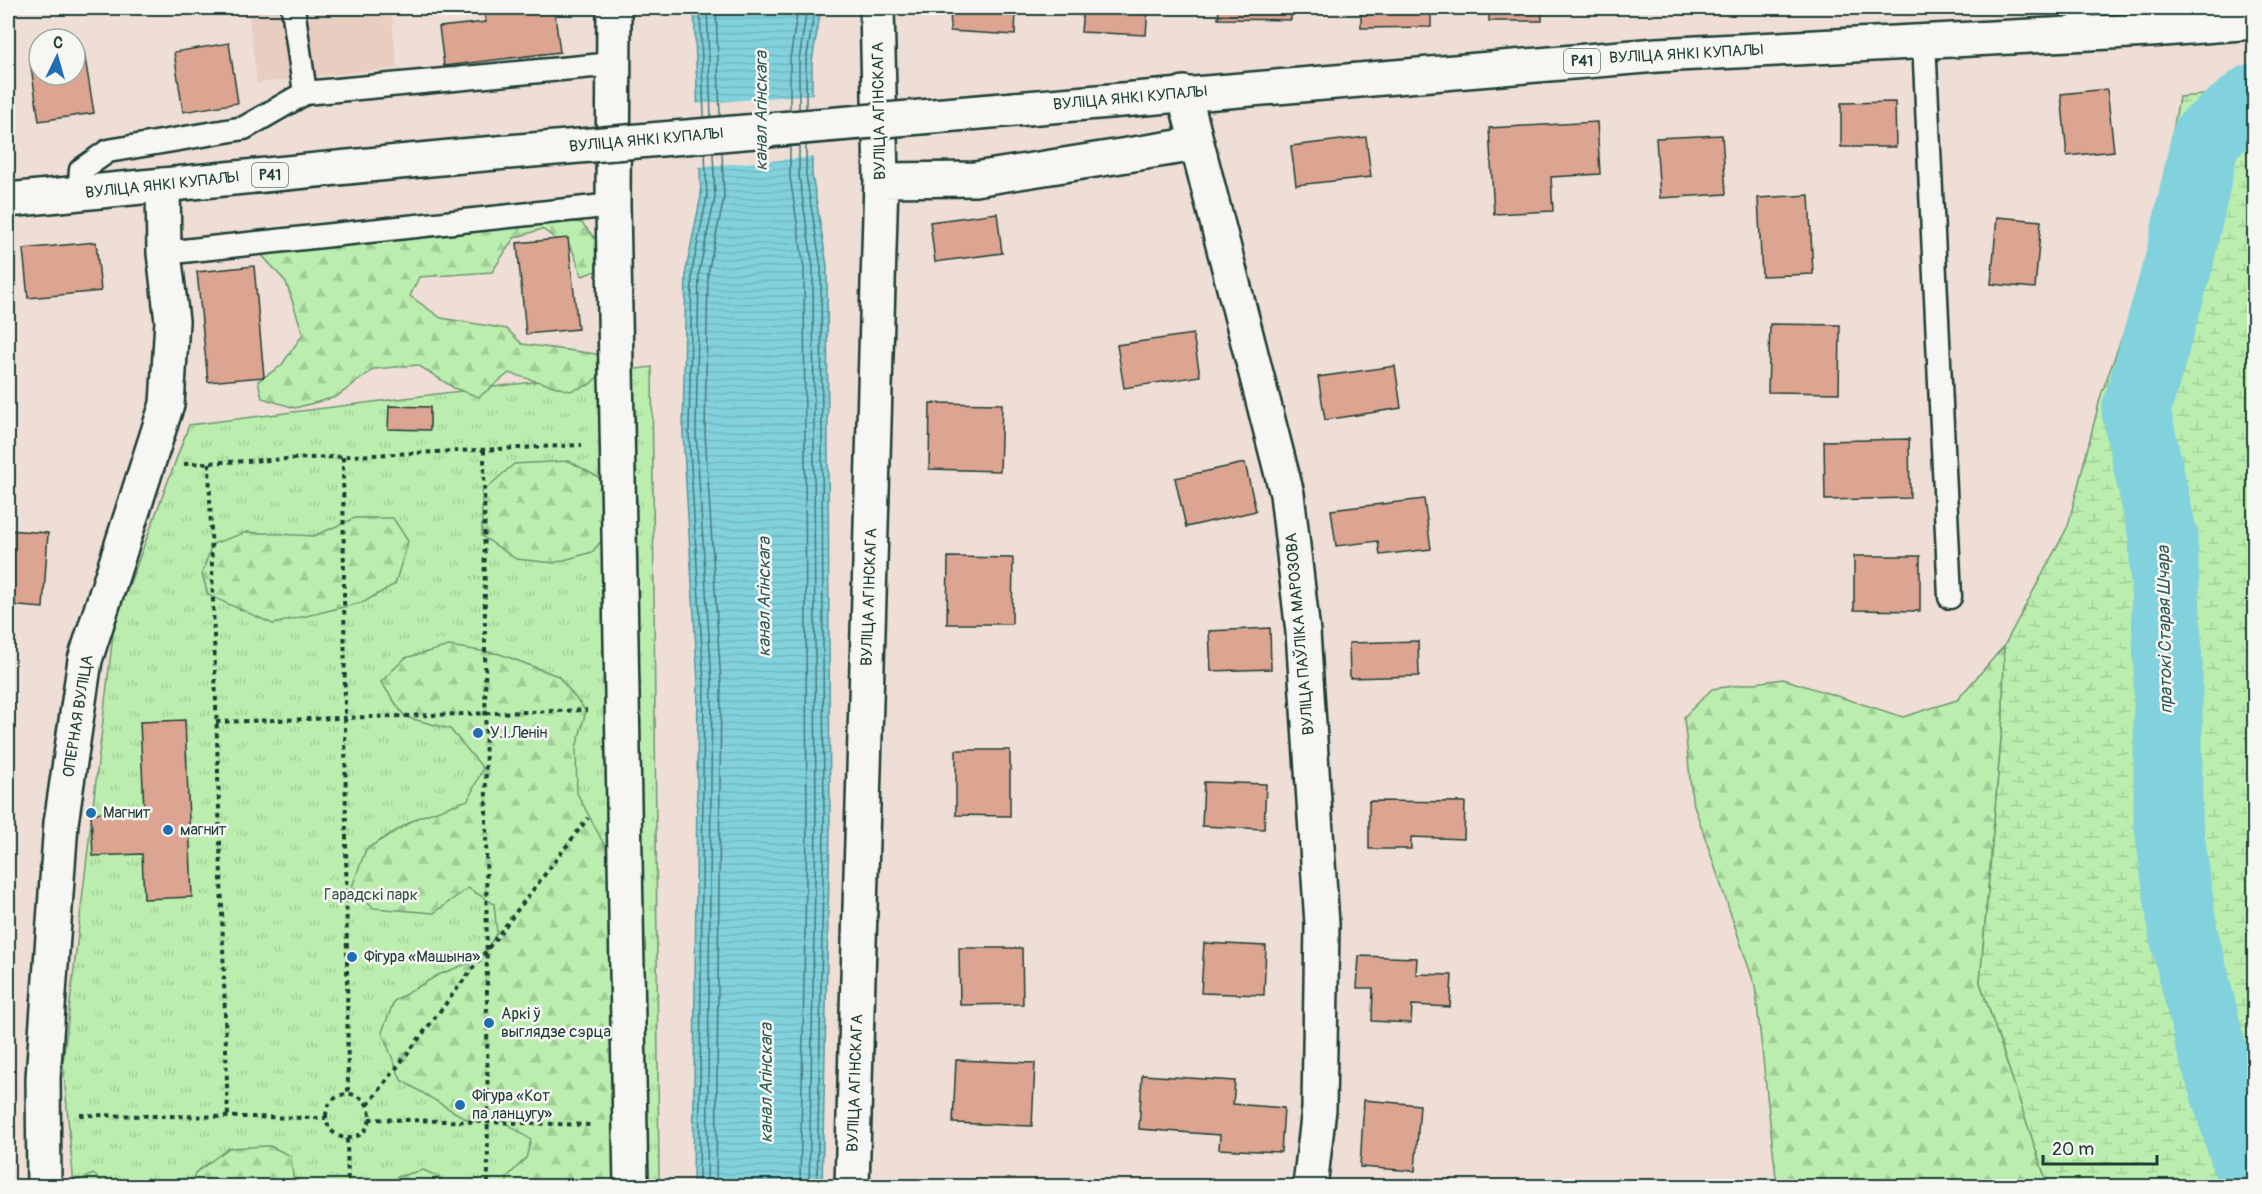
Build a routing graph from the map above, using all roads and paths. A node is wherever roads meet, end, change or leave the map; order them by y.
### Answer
1 (293, 8) edge
2 (614, 8) edge
3 (877, 8) edge
4 (2081, 20) edge
5 (2254, 22) edge
6 (1924, 41) junction
7 (614, 64) junction
8 (305, 93) junction
9 (1184, 93) junction
10 (1197, 144) junction
11 (881, 180) junction
12 (163, 185) junction
13 (79, 193) junction
14 (8, 200) edge
15 (613, 206) junction
16 (164, 253) junction
17 (618, 444) junction
18 (484, 450) junction
19 (343, 457) junction
20 (209, 463) junction
21 (148, 466) junction
22 (1950, 597) dead end
23 (622, 709) junction
24 (486, 713) junction
25 (347, 718) junction
26 (216, 722) junction
27 (624, 772) junction
28 (487, 948) junction
29 (348, 1094) junction
30 (368, 1106) junction
31 (78, 1115) dead end
32 (228, 1118) junction
33 (326, 1118) junction
34 (369, 1119) junction
35 (488, 1123) junction
36 (630, 1126) junction
37 (347, 1139) junction
38 (44, 1186) edge
39 (348, 1186) edge
40 (488, 1186) edge
41 (631, 1186) edge
42 (852, 1186) edge
43 (1310, 1186) edge

1 - 8 lane
2 - 7 street
3 - 11 street, ВУЛІЦА АГІНСКАГА
4 - 5 street, ВУЛІЦА ЯНКІ КУПАЛЫ / Р41
4 - 6 street, ВУЛІЦА ЯНКІ КУПАЛЫ / Р41
6 - 9 street, ВУЛІЦА ЯНКІ КУПАЛЫ / Р41
6 - 22 lane
7 - 8 lane
7 - 15 street
8 - 13 lane
9 - 10 street, ВУЛІЦА ПАЎЛІКА МАРОЗОВА
9 - 12 street, ВУЛІЦА ЯНКІ КУПАЛЫ / Р41, bridge
10 - 11 street
10 - 43 street, ВУЛІЦА ПАЎЛІКА МАРОЗОВА
11 - 42 street, ВУЛІЦА АГІНСКАГА
12 - 13 street, ВУЛІЦА ЯНКІ КУПАЛЫ / Р41
12 - 16 street, ОПЕРНАЯ ВУЛІЦА
13 - 14 street, ВУЛІЦА ЯНКІ КУПАЛЫ / Р41
15 - 16 lane
15 - 17 street
16 - 21 street, ОПЕРНАЯ ВУЛІЦА
17 - 18 path
17 - 23 street
18 - 19 path
18 - 24 path
19 - 20 path
19 - 25 path
20 - 21 path
20 - 26 path
21 - 38 street, ОПЕРНАЯ ВУЛІЦА
23 - 24 path
23 - 27 street
24 - 25 path
24 - 28 path
25 - 26 path
25 - 29 path
26 - 32 path
27 - 28 path
27 - 36 street
28 - 30 path
28 - 35 path
29 - 30 path
29 - 33 path
30 - 34 path
31 - 32 path
32 - 33 path
33 - 37 path
34 - 35 path
34 - 37 path
35 - 36 path
35 - 40 path
36 - 41 street
37 - 39 path

